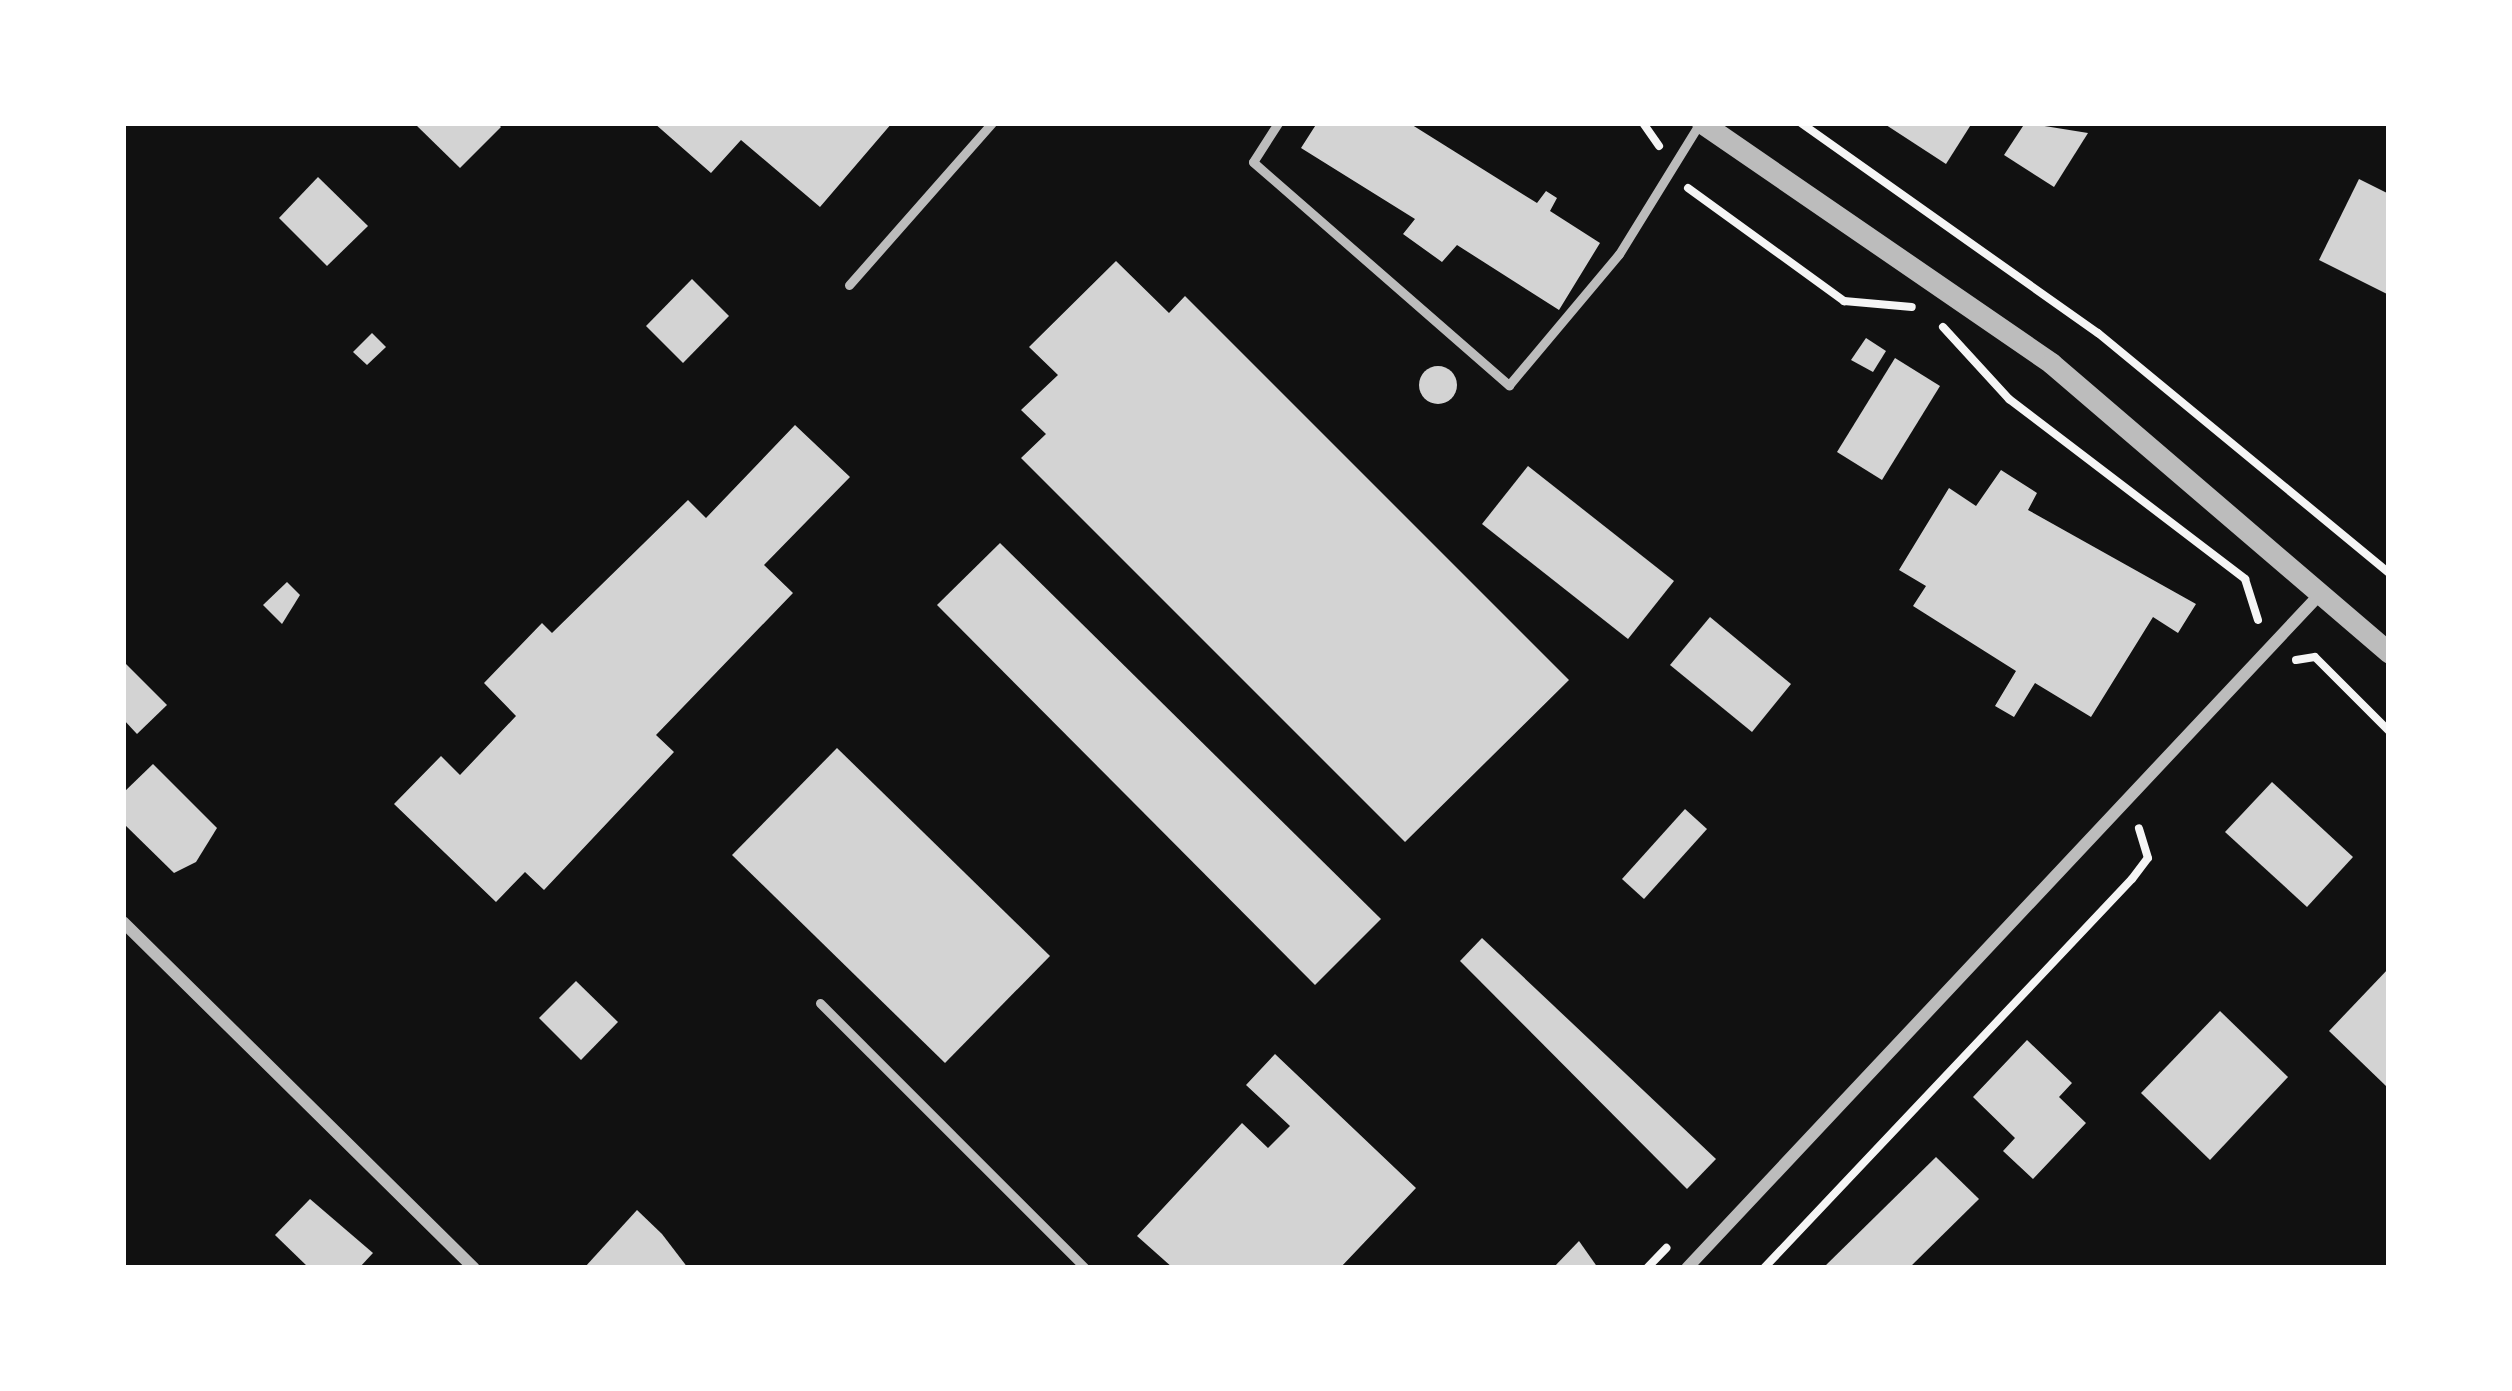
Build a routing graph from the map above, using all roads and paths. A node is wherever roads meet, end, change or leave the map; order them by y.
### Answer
1 (992, 123) edge
2 (1278, 123) edge
3 (1643, 123) edge
4 (1701, 123) edge
5 (1801, 123) edge
6 (1674, 167) junction
7 (849, 286) dead end
8 (1923, 308) dead end
9 (1938, 318) dead end
10 (2389, 572) edge
11 (2322, 591) junction
12 (2257, 629) dead end
13 (2389, 652) edge
14 (2284, 658) dead end
15 (2348, 666) dead end
16 (2338, 676) junction
17 (2389, 730) edge
18 (2132, 879) dead end
19 (123, 922) edge
20 (820, 1003) dead end
21 (474, 1268) edge
22 (1084, 1268) edge
23 (1687, 1268) edge
24 (1764, 1268) edge

1 - 7 lane
2 - 6 lane
3 - 6 path
4 - 6 lane
4 - 11 street
5 - 10 path
6 - 8 path
9 - 12 path
11 - 13 street
11 - 23 street
14 - 16 path
15 - 16 path
16 - 17 path
18 - 24 path
19 - 21 street
20 - 22 lane

